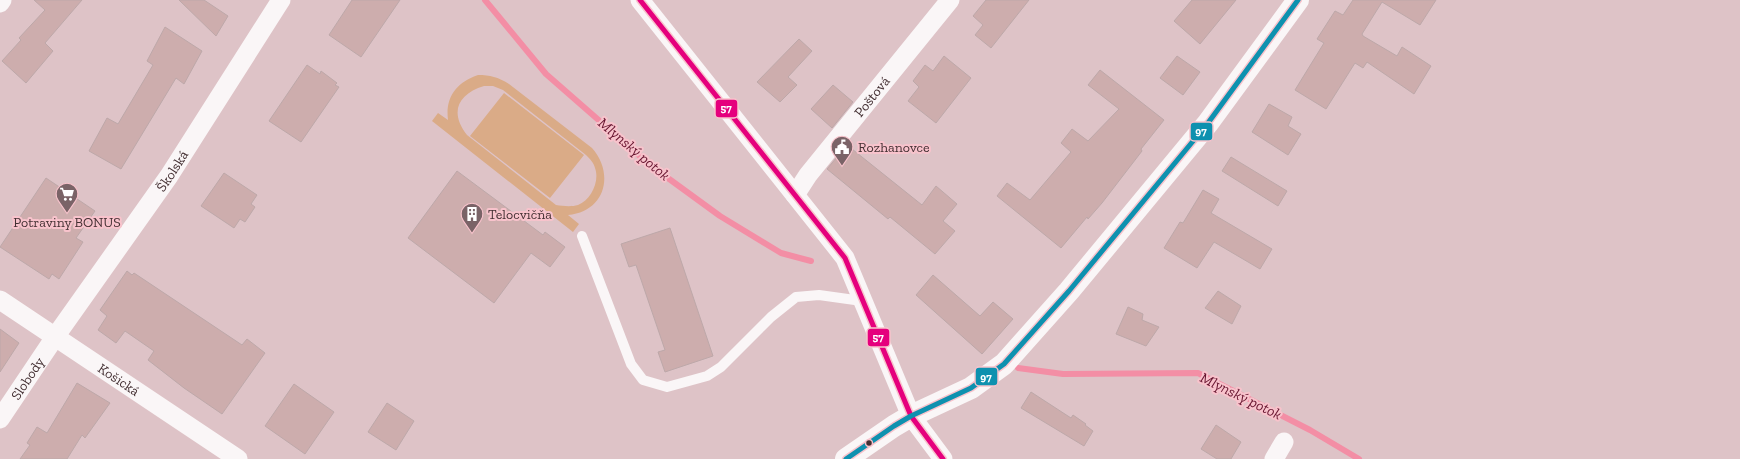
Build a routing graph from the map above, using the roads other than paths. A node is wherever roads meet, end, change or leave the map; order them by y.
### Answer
1 (2, 0) edge
2 (281, 0) edge
3 (640, 0) edge
4 (950, 0) edge
5 (1298, 0) edge
6 (0, 3) edge
7 (795, 195) junction
8 (582, 236) dead end
9 (0, 300) edge
10 (862, 301) junction
11 (55, 337) junction
12 (911, 416) junction
13 (0, 419) edge
14 (1284, 442) dead end
15 (238, 459) edge
16 (846, 459) edge
17 (943, 459) edge
18 (1274, 459) edge

1 - 6 street
2 - 11 street, Školská
3 - 7 street
4 - 7 street, Poštová
5 - 12 street
7 - 10 street
8 - 10 lane
9 - 11 street, Košická
10 - 12 street
11 - 13 street, Slobody
11 - 15 street, Košická
12 - 16 street
12 - 17 street
14 - 18 street

